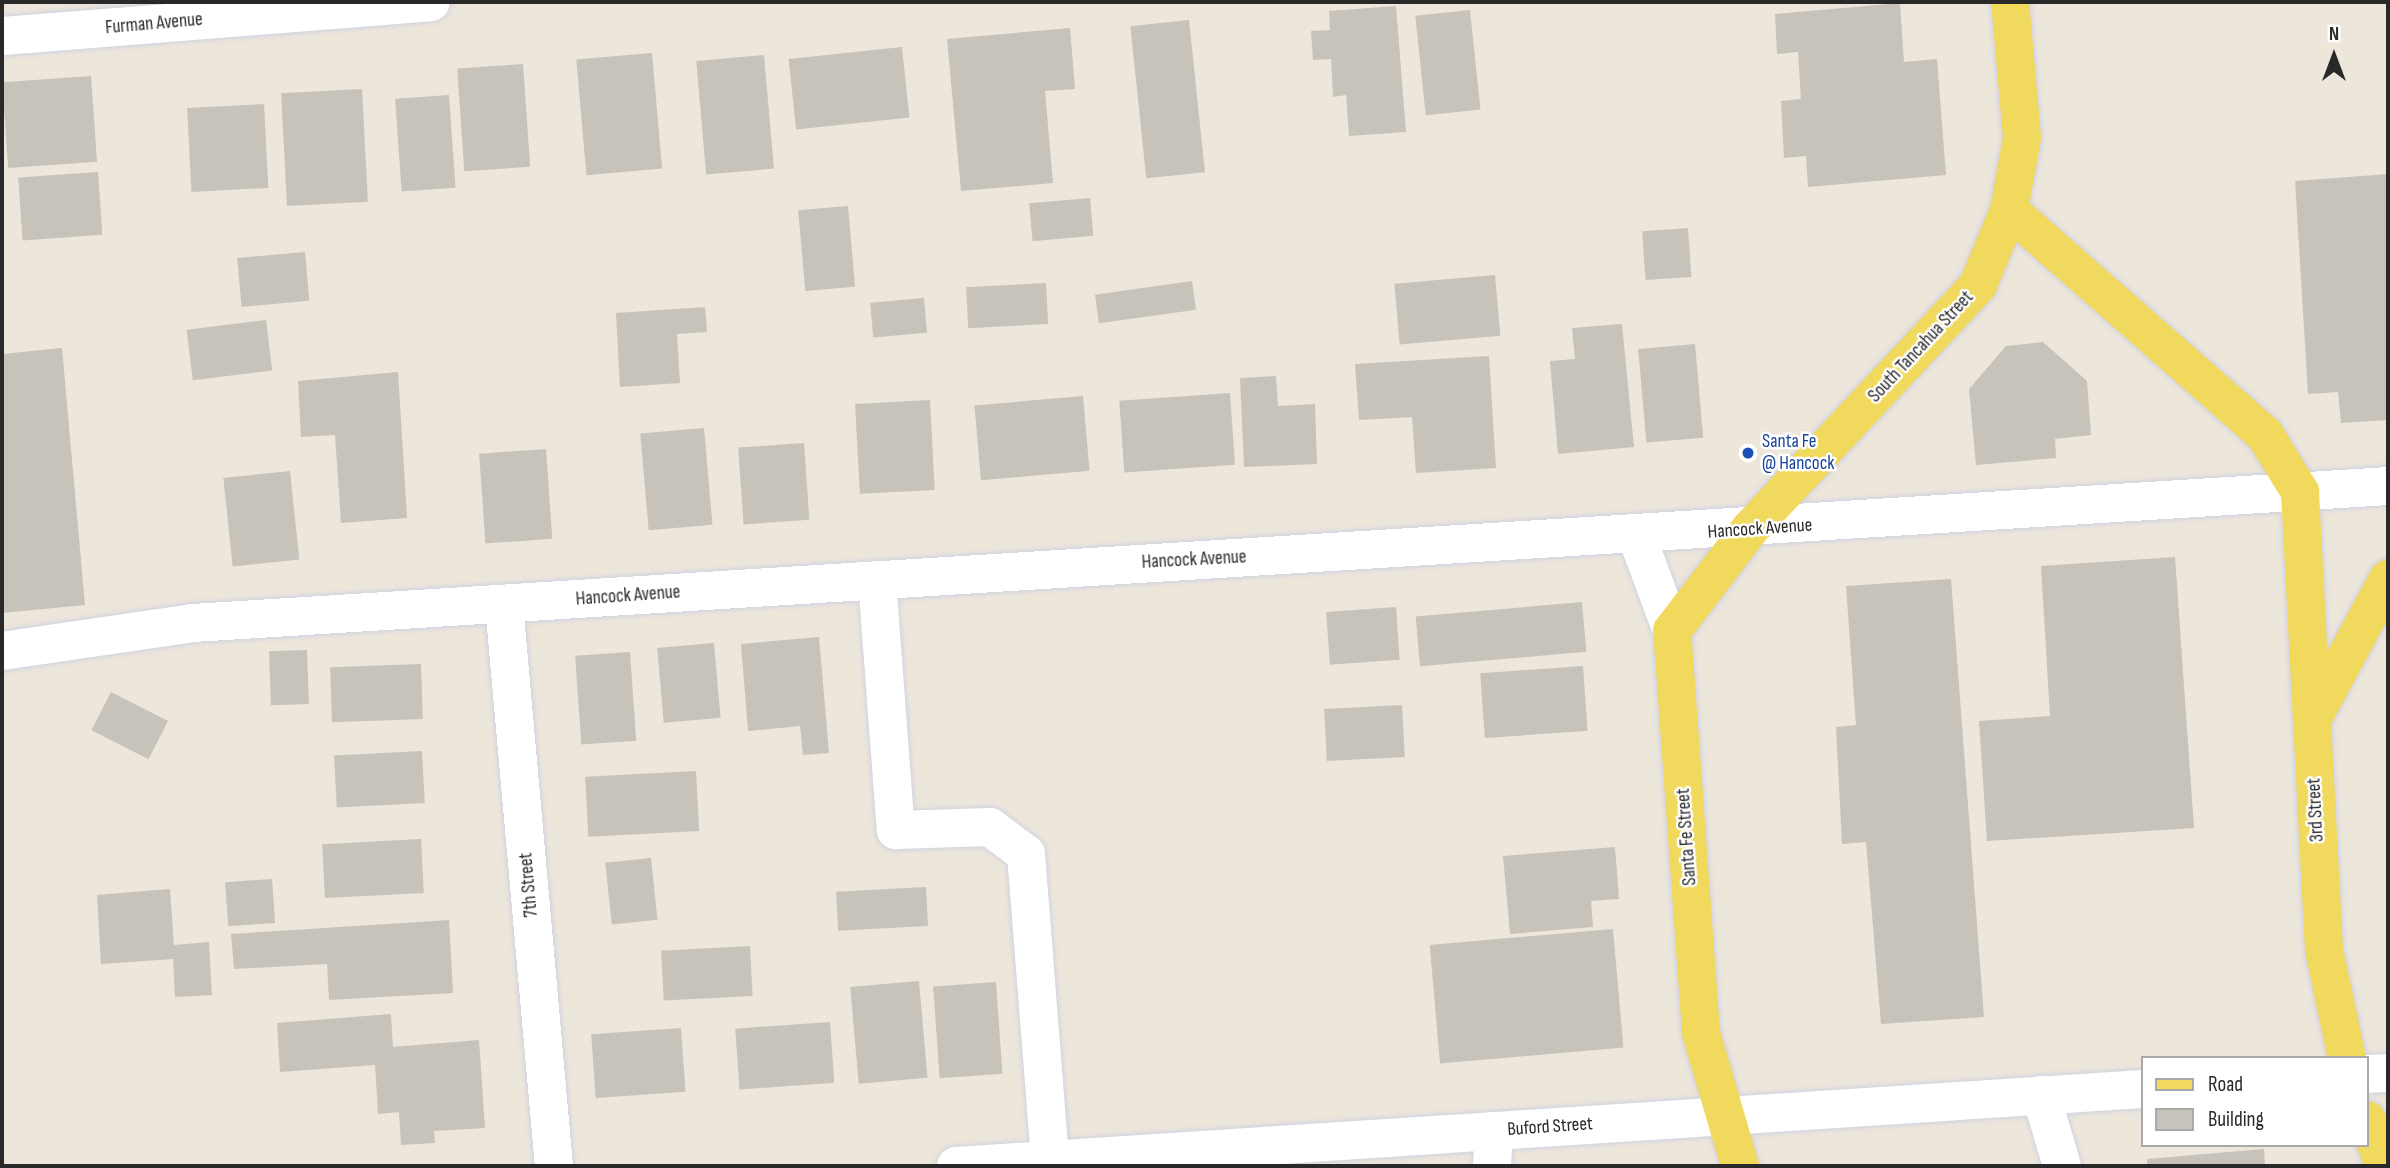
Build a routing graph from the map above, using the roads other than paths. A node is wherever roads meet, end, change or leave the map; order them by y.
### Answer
1 (431, 2) edge
2 (2010, 2) edge
3 (2, 36) edge
4 (2010, 210) junction
5 (2388, 486) edge
6 (2300, 492) junction
7 (1750, 529) junction
8 (1637, 537) junction
9 (2388, 579) edge
10 (877, 580) junction
11 (504, 604) junction
12 (1672, 631) junction
13 (2, 651) edge
14 (2311, 723) junction
15 (2347, 1056) edge
16 (2388, 1073) edge
17 (2369, 1074) edge
18 (2142, 1088) edge
19 (2041, 1095) junction
20 (1722, 1116) junction
21 (2369, 1125) edge
22 (1493, 1149) edge
23 (1337, 1154) edge
24 (1178, 1159) edge
25 (1050, 1160) junction
26 (554, 1166) edge
27 (956, 1166) edge
28 (1740, 1166) edge
29 (2062, 1166) edge
30 (2384, 1166) edge

1 - 3 street, Furman Avenue
2 - 4 main road, South Tancahua Street
4 - 6 main road
4 - 7 main road, South Tancahua Street
5 - 6 street, Hancock Avenue
6 - 7 street, Hancock Avenue
6 - 14 main road, 3rd Street
7 - 8 street, Hancock Avenue
7 - 12 main road
8 - 10 street, Hancock Avenue
8 - 12 street
9 - 14 main road
10 - 11 street, Hancock Avenue
10 - 25 street
11 - 13 street, Hancock Avenue
11 - 26 street, 7th Street
12 - 20 main road, Santa Fe Street
14 - 15 main road, 3rd Street
16 - 17 street
18 - 19 street, Buford Street
19 - 20 street, Buford Street
19 - 29 street
20 - 22 street, Buford Street
20 - 28 main road, Santa Fe Street
21 - 30 main road
22 - 23 street, Buford Street
23 - 24 street, Buford Street
24 - 25 street, Buford Street
25 - 27 street, Buford Street

